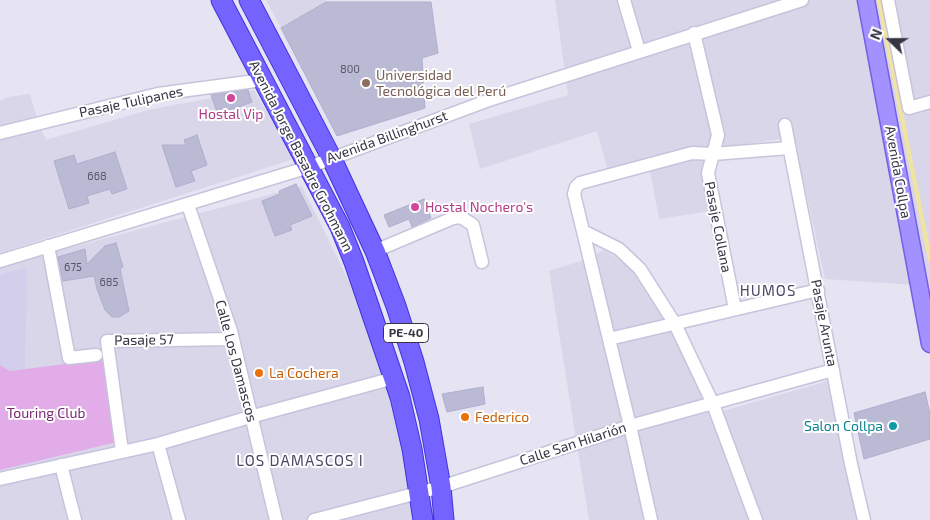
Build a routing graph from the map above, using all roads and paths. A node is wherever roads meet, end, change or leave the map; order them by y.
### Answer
1 (221, 0) edge
2 (249, 0) edge
3 (624, 0) edge
4 (802, 0) edge
5 (866, 0) edge
6 (888, 0) edge
7 (760, 6) edge
8 (694, 33) junction
9 (639, 51) junction
10 (288, 75) junction
11 (263, 80) junction
12 (930, 102) edge
13 (785, 125) dead end
14 (0, 134) edge
15 (789, 148) junction
16 (713, 154) junction
17 (331, 158) junction
18 (309, 167) junction
19 (188, 205) junction
20 (583, 231) junction
21 (48, 246) junction
22 (375, 251) junction
23 (0, 261) edge
24 (482, 262) dead end
25 (924, 283) edge
26 (818, 290) junction
27 (735, 309) junction
28 (675, 324) junction
29 (232, 339) junction
30 (609, 339) junction
31 (930, 343) edge
32 (96, 355) dead end
33 (833, 370) junction
34 (394, 378) junction
35 (713, 404) junction
36 (250, 417) junction
37 (630, 426) junction
38 (158, 444) junction
39 (122, 451) junction
40 (61, 465) junction
41 (0, 479) edge
42 (441, 487) junction
43 (420, 492) junction
44 (74, 520) edge
45 (179, 520) edge
46 (276, 520) edge
47 (314, 520) edge
48 (423, 520) edge
49 (444, 520) edge
50 (651, 520) edge
51 (756, 520) edge
52 (864, 520) edge

1 - 11 highway, Avenida Jorge Basadre Grohmann / PE-40
2 - 10 highway, Avenida Jorge Basadre Grohmann / PE-40
3 - 9 street
4 - 7 street, Avenida Billinghurst
5 - 25 main road, Avenida Collpa
6 - 12 street
7 - 8 street, Avenida Billinghurst
8 - 9 street, Avenida Billinghurst
8 - 16 street
9 - 17 street, Avenida Billinghurst
10 - 11 highway
10 - 17 highway, Avenida Jorge Basadre Grohmann / PE-40
11 - 14 street, Pasaje Tulipanes
11 - 18 highway, Avenida Jorge Basadre Grohmann / PE-40
13 - 15 street, Pasaje Arunta
15 - 16 street
15 - 26 street, Pasaje Arunta
16 - 20 street
16 - 27 street, Pasaje Collana
17 - 18 street, Avenida Billinghurst
17 - 22 highway, Avenida Jorge Basadre Grohmann / PE-40
18 - 19 street, Avenida Billinghurst
18 - 34 highway, Avenida Jorge Basadre Grohmann / PE-40
19 - 21 street, Avenida Billinghurst
19 - 29 street, Calle Los Damascos
20 - 28 street
20 - 30 street
21 - 23 street, Avenida Billinghurst
21 - 32 street
22 - 24 street
22 - 42 highway, Avenida Jorge Basadre Grohmann / PE-40
25 - 31 main road, Avenida Collpa
26 - 27 street
26 - 33 street, Pasaje Arunta
27 - 28 street
28 - 30 street
28 - 35 street
29 - 36 street, Calle Los Damascos
29 - 39 street, Pasaje 57
30 - 37 street
33 - 35 street, Calle San Hilarión
33 - 52 street, Pasaje Arunta
34 - 36 street
34 - 43 highway, Avenida Jorge Basadre Grohmann / PE-40
35 - 37 street, Calle San Hilarión
35 - 51 street
36 - 38 street
36 - 46 street, Calle Los Damascos
37 - 42 street, Calle San Hilarión
37 - 50 street
38 - 39 street
38 - 45 street
39 - 40 street
40 - 41 street
40 - 44 street
42 - 43 street, Calle San Hilarión
42 - 49 highway, Avenida Jorge Basadre Grohmann / PE-40
43 - 47 street, Calle San Hilarión
43 - 48 highway, Avenida Jorge Basadre Grohmann / PE-40

